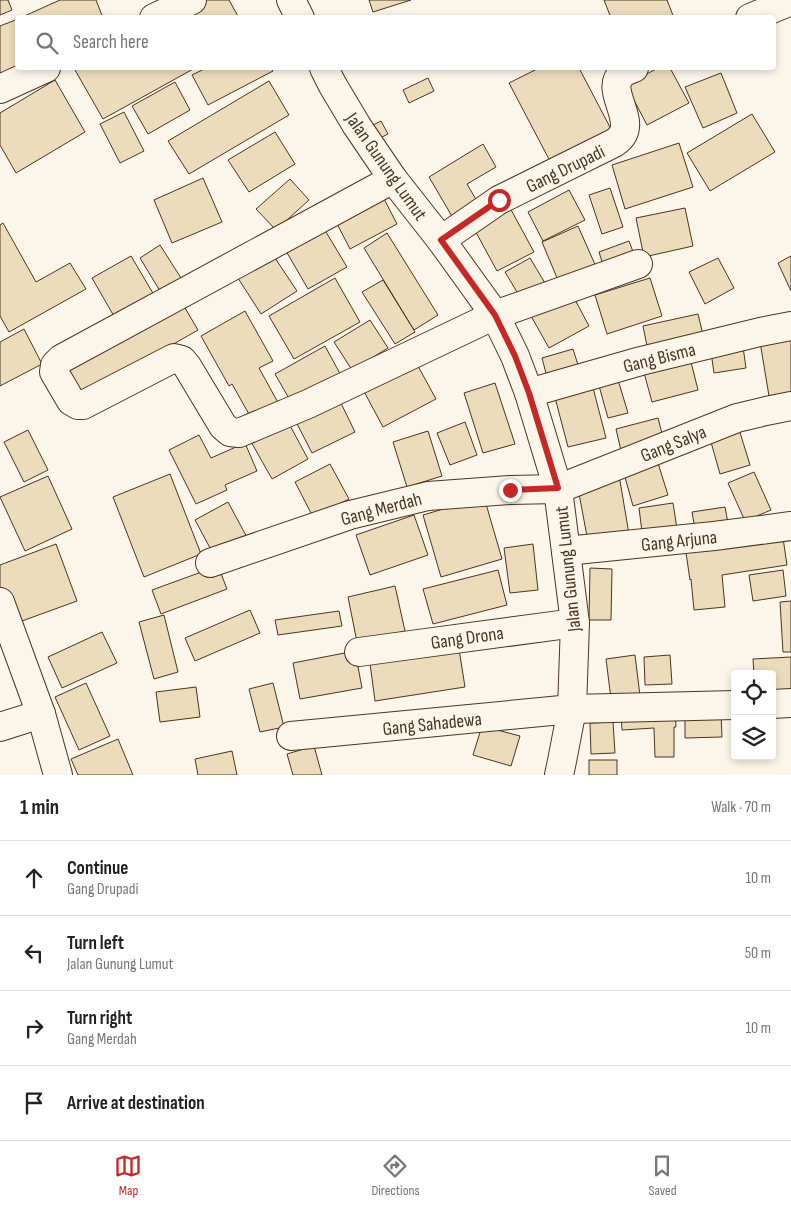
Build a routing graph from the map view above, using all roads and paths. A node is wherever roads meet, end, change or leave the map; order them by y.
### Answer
1 (192, 0) edge
2 (291, 0) edge
3 (791, 1) edge
4 (160, 15) edge
5 (298, 15) edge
6 (757, 15) edge
7 (42, 70) edge
8 (325, 70) edge
9 (630, 70) edge
10 (0, 89) edge
11 (393, 179) junction
12 (441, 240) junction
13 (638, 264) dead end
14 (495, 315) junction
15 (791, 326) edge
16 (529, 393) junction
17 (791, 406) edge
18 (558, 488) junction
19 (791, 526) edge
20 (566, 551) junction
21 (210, 563) dead end
22 (0, 602) edge
23 (575, 623) junction
24 (359, 652) dead end
25 (791, 703) edge
26 (776, 704) edge
27 (731, 705) edge
28 (572, 709) junction
29 (41, 714) junction
30 (0, 727) edge
31 (291, 736) dead end
32 (58, 775) edge
33 (558, 775) edge

1 - 4 street
2 - 5 street
3 - 6 street
7 - 10 street
8 - 11 street, Jalan Gunung Lumut
9 - 12 street, Gang Drupadi
11 - 12 street, Jalan Gunung Lumut
11 - 14 street
12 - 14 street, Jalan Gunung Lumut
13 - 14 street
14 - 16 street, Jalan Gunung Lumut
15 - 16 street, Gang Bisma
16 - 18 street, Jalan Gunung Lumut
17 - 18 street, Gang Salya
18 - 20 street, Jalan Gunung Lumut
18 - 21 street, Gang Merdah
19 - 20 street, Gang Arjuna
20 - 23 street, Jalan Gunung Lumut
22 - 29 street
23 - 24 street, Gang Drona
23 - 28 street, Jalan Gunung Lumut
25 - 26 street
27 - 28 street
28 - 31 street, Gang Sahadewa
28 - 33 street, Jalan Gunung Lumut
29 - 30 street
29 - 32 street

